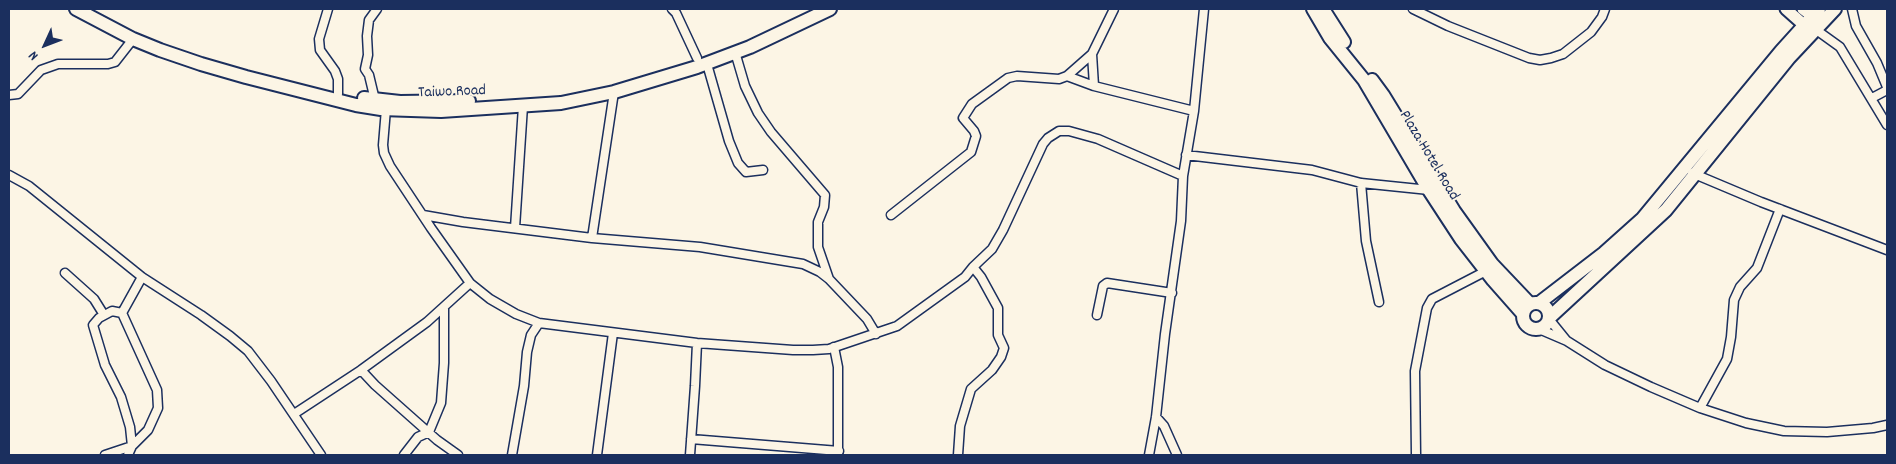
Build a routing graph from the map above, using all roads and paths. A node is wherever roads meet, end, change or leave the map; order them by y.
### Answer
1 (76, 9) edge
2 (87, 9) edge
3 (328, 9) edge
4 (377, 9) edge
5 (672, 9) edge
6 (813, 9) edge
7 (830, 9) edge
8 (1114, 9) edge
9 (1204, 9) edge
10 (1313, 9) edge
11 (1323, 9) edge
12 (1413, 9) edge
13 (1605, 9) edge
14 (1786, 9) edge
15 (1835, 9) edge
16 (1852, 9) edge
17 (1813, 18) edge
18 (133, 39) junction
19 (735, 52) junction
20 (1092, 54) junction
21 (702, 61) junction
22 (1067, 76) junction
23 (1094, 86) junction
24 (1887, 89) edge
25 (614, 92) junction
26 (338, 94) junction
27 (9, 95) edge
28 (1872, 98) junction
29 (375, 100) junction
30 (523, 106) junction
31 (386, 110) junction
32 (1194, 111) junction
33 (1887, 125) edge
34 (1186, 155) junction
35 (763, 170) dead end
36 (1689, 171) junction
37 (9, 175) edge
38 (1183, 176) junction
39 (1361, 183) junction
40 (1429, 190) junction
41 (1780, 209) junction
42 (423, 215) junction
43 (891, 215) dead end
44 (515, 228) junction
45 (592, 238) junction
46 (1887, 250) edge
47 (973, 267) junction
48 (1486, 271) junction
49 (65, 273) dead end
50 (142, 277) junction
51 (829, 279) junction
52 (470, 283) junction
53 (1172, 292) junction
54 (1379, 302) dead end
55 (444, 307) junction
56 (1531, 307) junction
57 (122, 313) junction
58 (1097, 315) dead end
59 (104, 316) junction
60 (1549, 319) junction
61 (540, 323) junction
62 (1539, 329) junction
63 (614, 333) junction
64 (876, 334) junction
65 (1567, 341) junction
66 (697, 343) junction
67 (834, 347) junction
68 (360, 370) junction
69 (1700, 408) junction
70 (294, 414) junction
71 (1156, 417) junction
72 (1887, 425) edge
73 (429, 432) junction
74 (690, 439) junction
75 (132, 446) junction
76 (838, 453) edge
77 (106, 455) edge
78 (128, 455) edge
79 (321, 455) edge
80 (404, 455) edge
81 (458, 455) edge
82 (512, 455) edge
83 (597, 455) edge
84 (690, 455) edge
85 (958, 455) edge
86 (1149, 455) edge
87 (1177, 455) edge
88 (1416, 455) edge

1 - 18 main road, Taiwo Road
2 - 26 main road, Taiwo Road
3 - 26 street
4 - 29 street
5 - 21 street
6 - 21 main road, Taiwo Road
7 - 19 main road, Taiwo Road
8 - 20 street
9 - 32 street
10 - 40 main road, Plaza Hotel Road
11 - 56 main road, Plaza Hotel Road
12 - 13 street
14 - 17 main road
15 - 17 main road
16 - 24 street
17 - 28 street
17 - 36 main road
18 - 27 street
18 - 31 main road, Taiwo Road
19 - 21 main road, Taiwo Road
19 - 51 street
20 - 22 street
20 - 23 street
21 - 25 main road, Taiwo Road
21 - 29 main road, Taiwo Road
21 - 35 street
22 - 23 street
22 - 43 street
23 - 32 street
24 - 28 street
25 - 30 main road, Taiwo Road
25 - 45 street
26 - 29 main road, Taiwo Road
28 - 33 street
30 - 31 main road, Taiwo Road
30 - 44 street
31 - 42 street
32 - 34 street
34 - 38 street
34 - 39 street
36 - 41 street
36 - 56 main road
36 - 60 main road
37 - 50 street
38 - 47 street
38 - 53 street
39 - 40 street
39 - 54 street
40 - 48 main road, Plaza Hotel Road
41 - 46 street
41 - 69 street
42 - 44 street
42 - 52 street
44 - 45 street
45 - 51 street
47 - 64 street
47 - 85 street
48 - 56 main road, Plaza Hotel Road
48 - 88 street
49 - 59 street
50 - 57 street
50 - 70 street
51 - 64 street
52 - 55 street
52 - 61 street
53 - 58 street
53 - 71 street
55 - 68 street
55 - 73 street
56 - 60 main road
56 - 62 main road
57 - 59 street
57 - 75 street
59 - 75 street
60 - 62 main road
60 - 65 street
61 - 63 street
61 - 82 street
62 - 65 street
63 - 66 street
63 - 83 street
64 - 67 street
65 - 69 street
66 - 67 street
66 - 74 street
67 - 76 street
68 - 70 street
68 - 73 street
69 - 72 street
70 - 79 street
71 - 86 street
71 - 87 street
73 - 80 street
73 - 81 street
74 - 76 street
74 - 84 street
75 - 77 street
75 - 78 street

